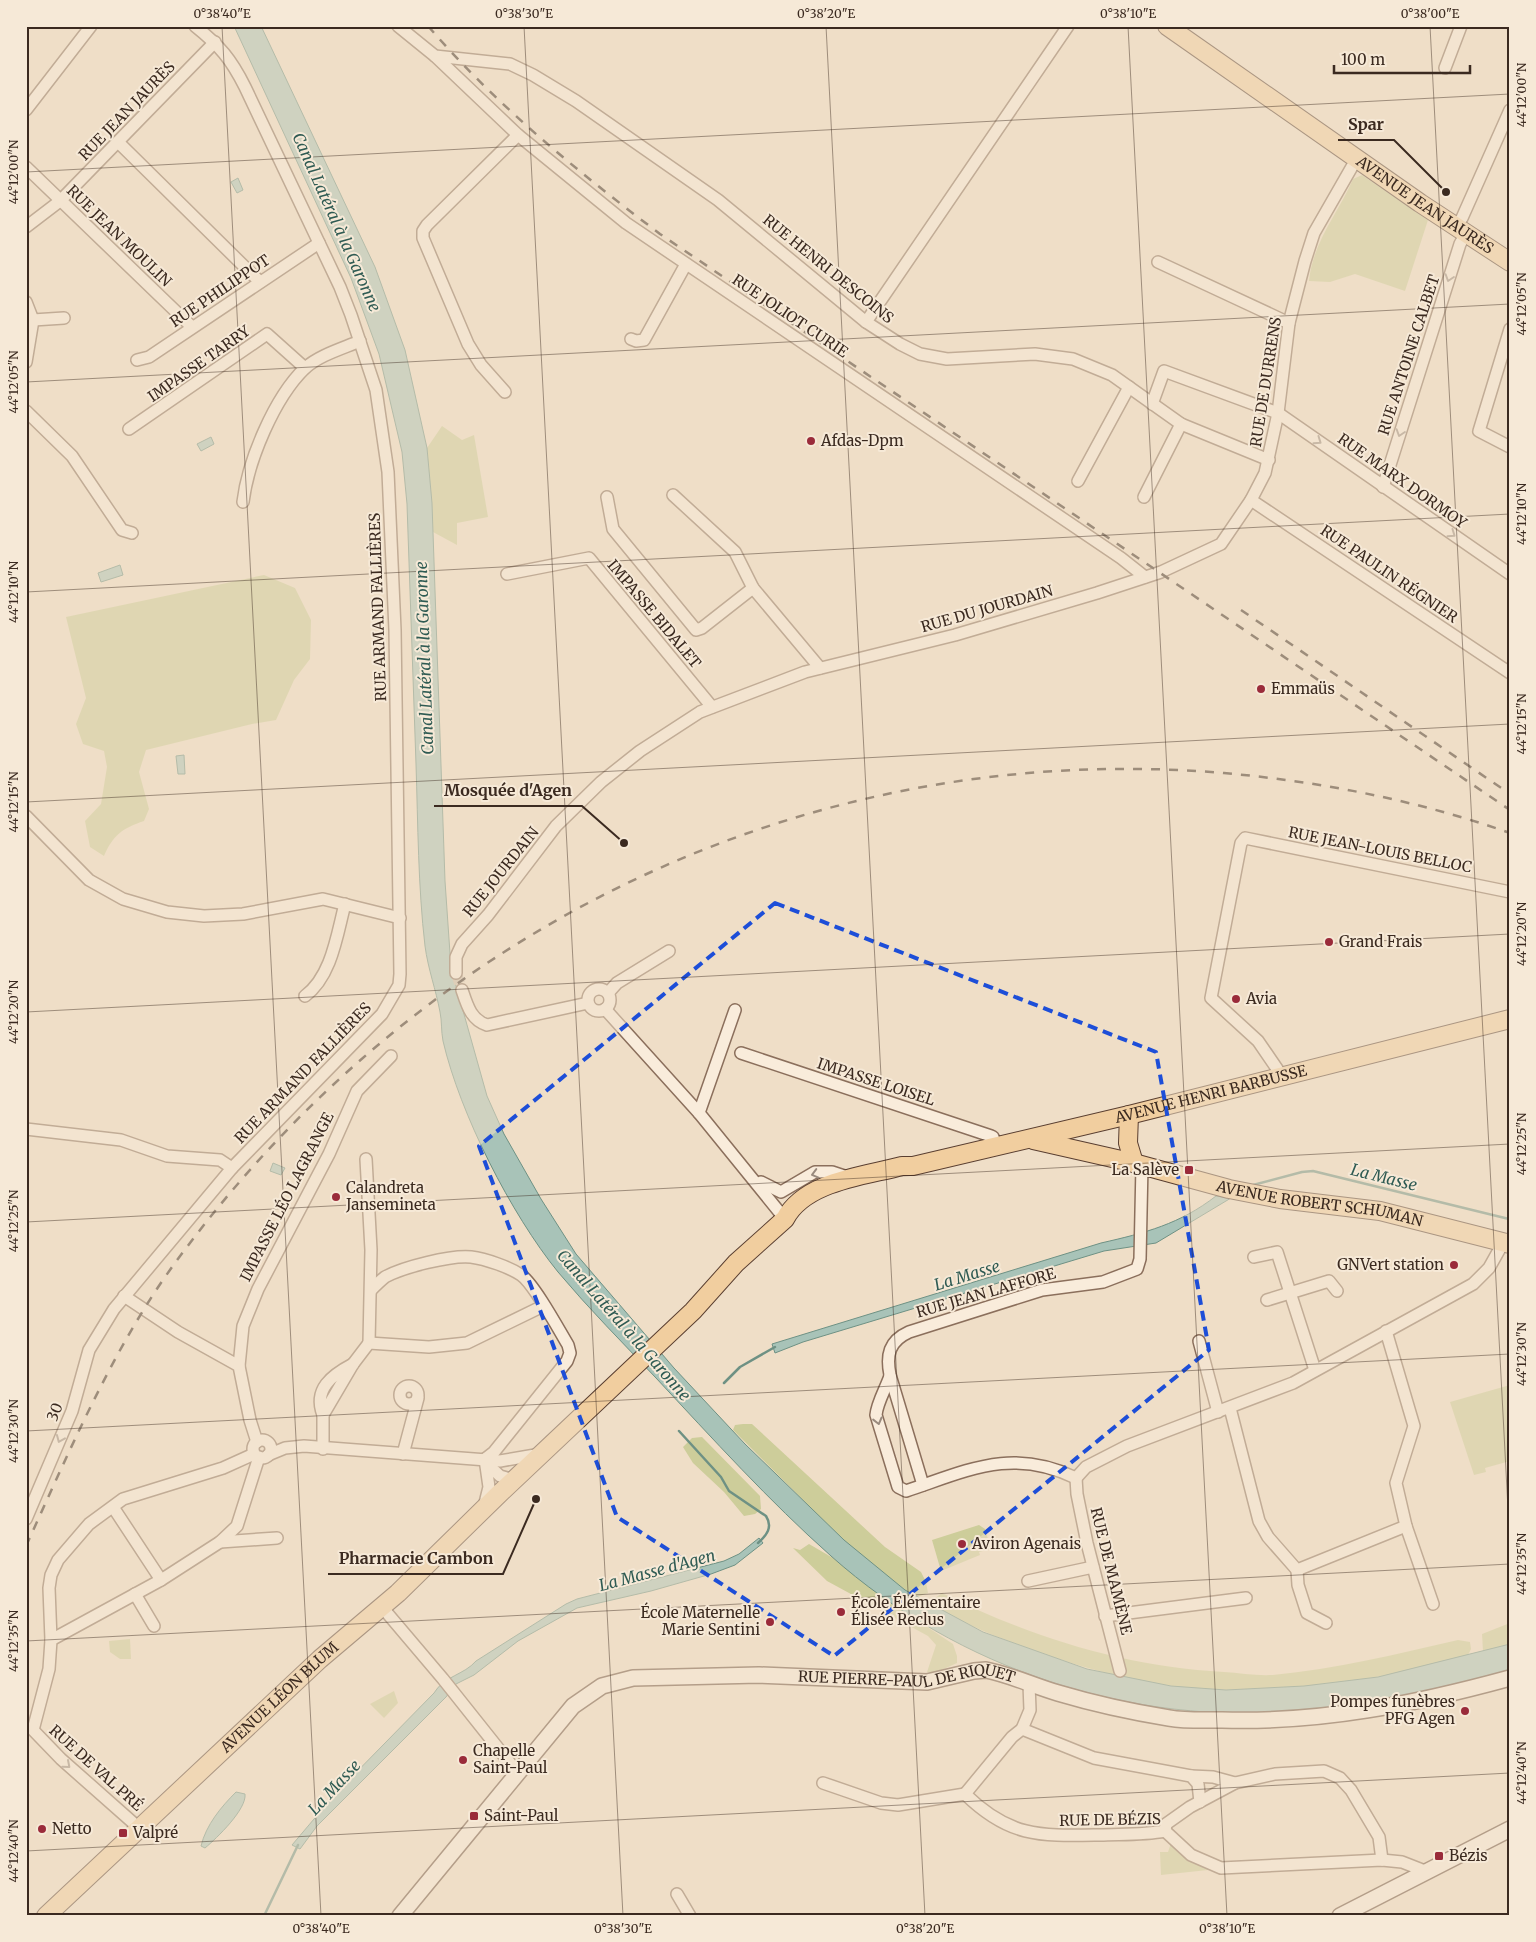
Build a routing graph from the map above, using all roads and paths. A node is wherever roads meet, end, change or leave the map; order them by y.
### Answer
1 (91, 26) edge
2 (195, 26) edge
3 (398, 26) edge
4 (1068, 26) edge
5 (1167, 26) edge
6 (1461, 26) edge
7 (215, 42) junction
8 (435, 56) junction
9 (1444, 68) dead end
10 (26, 110) edge
11 (1509, 112) edge
12 (518, 135) junction
13 (118, 142) junction
14 (1357, 158) junction
15 (26, 167) edge
16 (60, 201) junction
17 (26, 227) edge
18 (1461, 229) junction
19 (319, 243) junction
20 (1158, 262) dead end
21 (1510, 262) edge
22 (686, 264) junction
23 (260, 282) junction
24 (26, 302) edge
25 (64, 318) dead end
26 (33, 320) junction
27 (866, 322) junction
28 (1289, 323) junction
29 (192, 327) junction
30 (1510, 329) edge
31 (631, 339) dead end
32 (360, 341) junction
33 (137, 360) dead end
34 (26, 362) edge
35 (306, 368) junction
36 (1129, 387) junction
37 (505, 392) dead end
38 (1152, 404) junction
39 (26, 410) edge
40 (1278, 413) junction
41 (1181, 424) junction
42 (129, 428) dead end
43 (1510, 447) edge
44 (1270, 460) junction
45 (1078, 481) dead end
46 (1383, 486) junction
47 (673, 495) dead end
48 (607, 497) dead end
49 (1144, 497) dead end
50 (1251, 500) junction
51 (243, 502) dead end
52 (132, 533) dead end
53 (1161, 572) joint
54 (508, 574) dead end
55 (1510, 574) edge
56 (1146, 577) junction
57 (754, 588) junction
58 (820, 668) junction
59 (1510, 673) edge
60 (712, 706) junction
61 (26, 816) edge
62 (1510, 892) edge
63 (345, 904) junction
64 (400, 918) junction
65 (669, 951) dead end
66 (456, 973) tunnel mouth
67 (462, 990) tunnel mouth
68 (608, 993) junction
69 (305, 996) dead end
70 (588, 1002) junction
71 (605, 1009) junction
72 (735, 1010) dead end
73 (1510, 1019) edge
74 (741, 1053) dead end
75 (391, 1056) dead end
76 (1282, 1076) junction
77 (699, 1113) junction
78 (1129, 1115) junction
79 (26, 1129) edge
80 (1068, 1130) junction
81 (1028, 1138) junction
82 (996, 1146) junction
83 (1076, 1150) junction
84 (366, 1159) dead end
85 (1135, 1164) junction
86 (913, 1166) junction
87 (232, 1168) junction
88 (754, 1179) junction
89 (855, 1179) junction
90 (835, 1193) junction
91 (785, 1219) junction
92 (1507, 1244) edge
93 (1254, 1257) dead end
94 (371, 1290) junction
95 (1337, 1291) dead end
96 (1290, 1292) junction
97 (124, 1296) junction
98 (1267, 1300) dead end
99 (543, 1306) junction
100 (1386, 1331) junction
101 (1199, 1340) dead end
102 (369, 1343) junction
103 (239, 1366) junction
104 (1315, 1370) junction
105 (890, 1375) junction
106 (621, 1379) joint
107 (418, 1398) dead end
108 (882, 1399) junction
109 (898, 1401) junction
110 (1230, 1408) junction
111 (1218, 1412) junction
112 (323, 1449) junction
113 (261, 1450) junction
114 (403, 1454) junction
115 (542, 1454) junction
116 (485, 1461) junction
117 (500, 1461) junction
118 (1076, 1478) junction
119 (514, 1480) junction
120 (923, 1485) junction
121 (112, 1507) junction
122 (484, 1510) junction
123 (26, 1519) edge
124 (238, 1526) junction
125 (1406, 1526) junction
126 (277, 1538) dead end
127 (249, 1540) junction
128 (220, 1542) junction
129 (1094, 1566) junction
130 (1297, 1570) junction
131 (161, 1580) junction
132 (1028, 1581) dead end
133 (135, 1594) junction
134 (1246, 1598) dead end
135 (1433, 1604) dead end
136 (382, 1607) junction
137 (1105, 1616) junction
138 (1326, 1623) dead end
139 (154, 1626) dead end
140 (51, 1640) junction
141 (1120, 1671) dead end
142 (1510, 1678) edge
143 (1030, 1684) junction
144 (1022, 1729) junction
145 (517, 1772) junction
146 (1192, 1776) junction
147 (823, 1783) dead end
148 (1235, 1783) junction
149 (965, 1794) junction
150 (1200, 1802) junction
151 (140, 1828) junction
152 (1510, 1829) edge
153 (1165, 1831) junction
154 (1387, 1860) junction
155 (1425, 1871) junction
156 (1411, 1878) junction
157 (677, 1894) dead end
158 (46, 1916) edge
159 (400, 1916) edge
160 (690, 1916) edge
161 (1340, 1916) edge

1 - 10 street
2 - 7 street, RUE ARMAND FALLIÈRES
3 - 8 street
4 - 27 street
5 - 14 main road, AVENUE JEAN JAURÈS
6 - 9 street
7 - 13 street, RUE JEAN JAURÈS
7 - 19 street, RUE ARMAND FALLIÈRES
8 - 12 street, RUE JOLIOT CURIE
8 - 27 street, RUE HENRI DESCOINS
11 - 18 street, RUE ANTOINE CALBET
12 - 22 street, RUE JOLIOT CURIE
12 - 37 street
13 - 16 street, RUE JEAN JAURÈS
13 - 23 street
14 - 18 main road, AVENUE JEAN JAURÈS
14 - 28 street, RUE DE DURRENS
15 - 16 street, RUE JEAN MOULIN
16 - 17 street, RUE JEAN JAURÈS
16 - 29 street, RUE JEAN MOULIN
18 - 21 main road, AVENUE JEAN JAURÈS
18 -> 46 street, RUE ANTOINE CALBET
19 - 23 street, RUE PHILIPPOT
19 - 32 street, RUE ARMAND FALLIÈRES
20 - 28 street
22 - 31 street
22 - 56 street, RUE JOLIOT CURIE
23 - 29 street, RUE PHILIPPOT
24 - 26 street
25 - 26 street
26 - 34 street
27 - 36 street, RUE HENRI DESCOINS
28 - 40 street, RUE DE DURRENS
29 - 33 street, RUE PHILIPPOT
30 - 43 street
32 - 35 street
32 - 64 street, RUE ARMAND FALLIÈRES
35 - 42 street, IMPASSE TARRY
35 - 51 street
36 - 38 street, RUE HENRI DESCOINS
36 - 45 street
38 - 40 street, RUE MARX DORMOY
38 - 41 street, RUE HENRI DESCOINS
39 - 52 street
40 - 44 street, RUE DE DURRENS
40 -> 46 street, RUE MARX DORMOY
41 - 44 street, RUE HENRI DESCOINS
41 - 49 street
44 - 50 street, RUE DE DURRENS
46 -> 55 street, RUE MARX DORMOY
47 - 57 street
48 - 57 street
50 - 53 street, RUE DE DURRENS
50 - 59 street, RUE PAULIN RÉGNIER
53 - 56 street, RUE DU JOURDAIN
54 - 60 street, IMPASSE BIDALET
56 - 58 street, RUE DU JOURDAIN
57 - 58 street
58 - 60 street, RUE JOURDAIN
60 - 66 street, RUE JOURDAIN
61 - 63 street
62 - 76 street, RUE JEAN-LOUIS BELLOC
63 - 64 street
63 - 69 street
64 - 87 street, RUE ARMAND FALLIÈRES
65 - 68 street
67 - 70 street
68 - 70 street
68 - 71 street
70 - 71 street
71 - 77 street
72 - 77 street
73 - 76 main road, AVENUE HENRI BARBUSSE
74 - 82 street, IMPASSE LOISEL
75 - 103 street, IMPASSE LÉO LAGRANGE
76 - 78 main road, AVENUE HENRI BARBUSSE
77 - 88 street
78 - 80 main road, AVENUE HENRI BARBUSSE
78 - 85 main road
79 - 87 street
80 - 81 main road, AVENUE HENRI BARBUSSE
80 - 83 main road
80 - 85 main road, AVENUE ROBERT SCHUMAN
81 - 82 main road, AVENUE HENRI BARBUSSE
81 - 83 main road, AVENUE ROBERT SCHUMAN
82 - 86 main road, AVENUE HENRI BARBUSSE
83 - 85 main road, AVENUE ROBERT SCHUMAN
84 - 94 street
85 - 92 main road, AVENUE ROBERT SCHUMAN
85 - 105 street, RUE JEAN LAFFORE
86 - 89 main road, AVENUE HENRI BARBUSSE
86 - 90 main road, AVENUE HENRI BARBUSSE
87 - 97 street, RUE ARMAND FALLIÈRES
89 -> 88 street
88 - 91 street
89 - 90 main road
89 - 91 main road, AVENUE HENRI BARBUSSE
90 - 91 main road, AVENUE HENRI BARBUSSE
91 - 106 main road, AVENUE HENRI BARBUSSE
92 - 100 street
93 - 96 street
94 - 99 street
94 - 102 street
95 - 96 street
96 - 98 street
96 - 104 street
97 - 103 street
97 -> 123 street, 30
99 - 102 street
99 - 116 street
100 - 104 street
100 - 125 street
101 - 111 street
102 - 112 street
103 - 113 street, IMPASSE LÉO LAGRANGE
104 - 110 street
105 - 108 street, RUE JEAN LAFFORE
105 - 109 street, RUE JEAN LAFFORE
106 - 115 main road, AVENUE LÉON BLUM
107 - 114 street
108 - 109 street
108 -> 120 street, RUE JEAN LAFFORE
109 - 120 street, RUE JEAN LAFFORE
110 - 111 street
110 - 130 street
111 - 118 street
112 - 113 street
112 - 114 street
113 - 121 street
113 - 124 street
114 - 116 street
115 - 117 street
115 - 119 main road, AVENUE LÉON BLUM
116 - 117 street
116 - 119 street
116 - 122 street
117 - 119 street
118 - 120 street, RUE JEAN LAFFORE
118 - 129 street, RUE DE MAMÈNE
119 - 122 main road, AVENUE LÉON BLUM
121 - 131 street
121 - 140 street
122 - 136 main road, AVENUE LÉON BLUM
124 - 127 street
124 - 128 street
125 - 130 street
125 - 135 street
126 - 127 street
127 - 128 street
128 - 131 street
129 - 132 street
129 - 137 street, RUE DE MAMÈNE
130 - 138 street
131 - 133 street
133 - 139 street
133 - 140 street
134 - 137 street
136 - 145 street
136 - 151 main road, AVENUE LÉON BLUM
137 - 141 street, RUE DE MAMÈNE
140 -> 151 street, RUE DE VAL PRÉ
142 - 143 street, RUE PIERRE-PAUL DE RIQUET
143 - 144 street
143 - 145 street, RUE PIERRE-PAUL DE RIQUET
144 - 146 street
144 - 149 street
145 - 159 street, RUE PIERRE-PAUL DE RIQUET
146 - 148 street
146 - 150 street
147 - 149 street
148 - 150 street
148 - 154 street
149 - 153 street, RUE DE BÉZIS
150 - 153 street
151 - 158 main road, AVENUE LÉON BLUM
152 - 155 street
153 - 154 street, RUE DE BÉZIS
154 - 155 street, RUE DE BÉZIS
154 - 156 street
155 - 156 street
156 - 161 street
157 - 160 street

